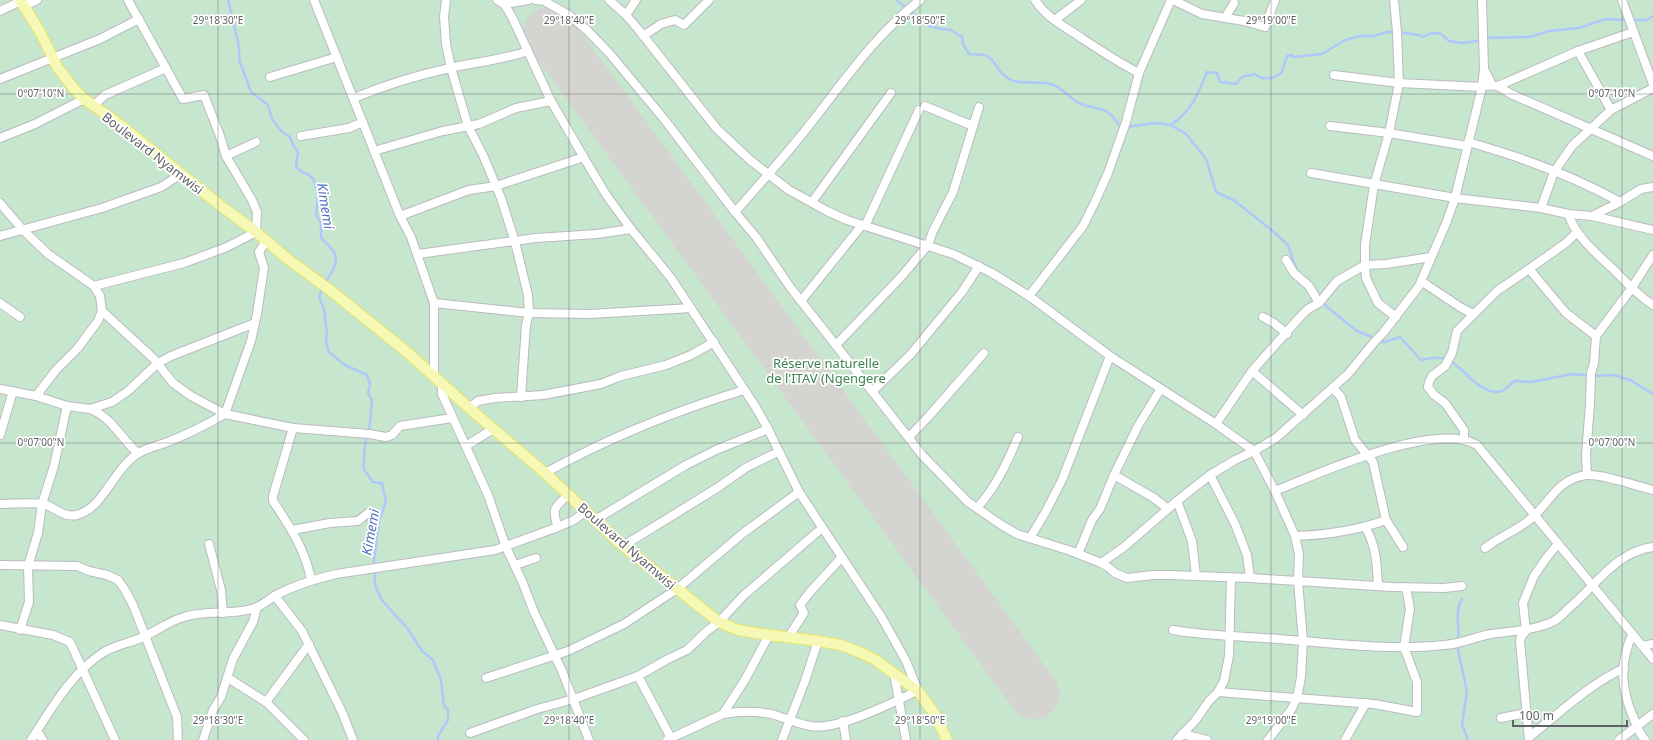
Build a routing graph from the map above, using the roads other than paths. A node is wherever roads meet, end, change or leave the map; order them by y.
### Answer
1 (37, 0) edge
2 (128, 0) edge
3 (314, 0) edge
4 (446, 0) edge
5 (528, 0) edge
6 (535, 0) edge
7 (609, 0) edge
8 (636, 0) edge
9 (709, 0) edge
10 (920, 0) edge
11 (1035, 0) edge
12 (1081, 0) edge
13 (1172, 0) edge
14 (1274, 0) edge
15 (1394, 0) edge
16 (1482, 0) edge
17 (1622, 0) edge
18 (22, 2) edge
19 (500, 2) edge
20 (1234, 3) dead end
21 (0, 11) edge
22 (626, 15) junction
23 (1226, 18) junction
24 (139, 19) junction
25 (1055, 20) junction
26 (1633, 32) junction
27 (643, 36) junction
28 (528, 51) junction
29 (1578, 51) junction
30 (337, 57) junction
31 (52, 58) junction
32 (166, 68) junction
33 (451, 68) junction
34 (1484, 69) junction
35 (1139, 73) junction
36 (1334, 75) dead end
37 (270, 77) dead end
38 (0, 79) edge
39 (1399, 83) junction
40 (1653, 84) edge
41 (1495, 85) junction
42 (1482, 87) junction
43 (1653, 88) edge
44 (891, 93) dead end
45 (354, 98) junction
46 (84, 99) junction
47 (551, 101) junction
48 (93, 106) junction
49 (979, 107) dead end
50 (1611, 110) junction
51 (363, 122) junction
52 (468, 126) junction
53 (973, 126) junction
54 (1330, 126) dead end
55 (1590, 128) junction
56 (1389, 133) junction
57 (301, 136) dead end
58 (0, 138) edge
59 (256, 142) dead end
60 (1468, 144) junction
61 (374, 151) junction
62 (226, 156) junction
63 (1653, 156) edge
64 (584, 157) junction
65 (1554, 172) junction
66 (1311, 173) dead end
67 (180, 174) junction
68 (768, 175) junction
69 (1374, 185) junction
70 (496, 186) junction
71 (1653, 187) edge
72 (1455, 198) junction
73 (812, 202) junction
74 (1620, 202) junction
75 (0, 203) edge
76 (1541, 208) junction
77 (735, 212) junction
78 (1568, 214) junction
79 (400, 216) junction
80 (1592, 216) junction
81 (864, 226) junction
82 (22, 229) junction
83 (631, 229) junction
84 (1653, 230) edge
85 (256, 232) junction
86 (1577, 232) junction
87 (0, 236) edge
88 (266, 241) junction
89 (515, 242) junction
90 (928, 245) junction
91 (418, 254) junction
92 (1653, 254) edge
93 (1431, 257) junction
94 (1286, 260) dead end
95 (1365, 265) junction
96 (979, 266) junction
97 (1528, 269) junction
98 (1421, 281) junction
99 (94, 286) junction
100 (1631, 289) junction
101 (1029, 296) junction
102 (801, 301) junction
103 (1322, 301) junction
104 (0, 303) edge
105 (434, 303) junction
106 (1653, 305) edge
107 (691, 308) junction
108 (102, 311) junction
109 (529, 313) junction
110 (1473, 314) junction
111 (20, 317) dead end
112 (1263, 317) dead end
113 (1396, 317) junction
114 (255, 323) junction
115 (1286, 334) junction
116 (1596, 336) junction
117 (714, 342) junction
118 (836, 344) junction
119 (984, 353) dead end
120 (1110, 356) junction
121 (158, 364) junction
122 (1252, 371) junction
123 (434, 376) junction
124 (442, 384) junction
125 (1333, 388) junction
126 (0, 389) edge
127 (744, 390) junction
128 (1160, 390) junction
129 (13, 391) junction
130 (873, 391) junction
131 (36, 396) junction
132 (521, 397) junction
133 (66, 406) junction
134 (90, 408) junction
135 (469, 408) junction
136 (225, 414) junction
137 (1303, 415) junction
138 (452, 418) junction
139 (1216, 424) junction
140 (292, 428) junction
141 (494, 428) junction
142 (768, 428) junction
143 (0, 435) edge
144 (909, 436) junction
145 (1018, 437) dead end
146 (1464, 439) junction
147 (466, 446) junction
148 (778, 452) junction
149 (1254, 452) junction
150 (138, 453) junction
151 (1366, 456) junction
152 (545, 473) junction
153 (1114, 475) junction
154 (1210, 475) junction
155 (1587, 475) junction
156 (1653, 490) edge
157 (1275, 491) junction
158 (799, 492) junction
159 (568, 495) junction
160 (1177, 501) junction
161 (0, 504) edge
162 (42, 504) junction
163 (978, 508) junction
164 (1168, 509) junction
165 (586, 512) junction
166 (368, 513) dead end
167 (1534, 516) junction
168 (595, 520) junction
169 (1386, 520) junction
170 (558, 526) junction
171 (1365, 527) junction
172 (822, 528) junction
173 (292, 530) junction
174 (1295, 536) junction
175 (1030, 538) junction
176 (209, 544) dead end
177 (1558, 544) junction
178 (623, 546) junction
179 (506, 547) junction
180 (1403, 547) dead end
181 (1653, 547) edge
182 (1485, 548) dead end
183 (1078, 554) junction
184 (536, 558) dead end
185 (841, 558) junction
186 (1101, 563) junction
187 (0, 565) edge
188 (515, 565) junction
189 (28, 566) junction
190 (1196, 576) junction
191 (1231, 578) junction
192 (1250, 578) junction
193 (311, 580) junction
194 (1298, 581) junction
195 (1592, 584) junction
196 (1378, 585) junction
197 (1462, 586) dead end
198 (1406, 587) junction
199 (678, 589) junction
200 (275, 596) junction
201 (257, 607) junction
202 (223, 613) junction
203 (719, 622) junction
204 (0, 625) edge
205 (20, 630) junction
206 (1173, 630) dead end
207 (1526, 631) junction
208 (769, 635) junction
209 (1230, 635) junction
210 (1632, 635) junction
211 (789, 636) junction
212 (144, 637) junction
213 (818, 640) junction
214 (1303, 641) junction
215 (309, 644) junction
216 (1653, 644) edge
217 (1642, 646) junction
218 (1404, 647) junction
219 (555, 656) junction
220 (1653, 658) edge
221 (82, 668) junction
222 (1624, 668) junction
223 (894, 673) junction
224 (638, 676) junction
225 (228, 678) junction
226 (486, 678) dead end
227 (917, 691) junction
228 (1218, 692) junction
229 (1297, 698) junction
230 (574, 699) junction
231 (899, 699) junction
232 (266, 702) junction
233 (1366, 703) junction
234 (1526, 713) junction
235 (723, 714) junction
236 (1653, 714) edge
237 (1501, 718) dead end
238 (790, 720) junction
239 (843, 721) junction
240 (1636, 725) junction
241 (37, 731) junction
242 (470, 733) dead end
243 (1180, 737) edge
244 (351, 739) edge
245 (587, 739) edge
246 (1529, 739) edge
247 (31, 740) edge
248 (43, 740) edge
249 (115, 740) edge
250 (178, 740) edge
251 (202, 740) edge
252 (304, 740) edge
253 (670, 740) edge
254 (782, 740) edge
255 (846, 740) edge
256 (906, 740) edge
257 (947, 740) edge
258 (1207, 740) edge
259 (1268, 740) edge
260 (1345, 740) edge
261 (1619, 740) edge
262 (1645, 740) edge

1 - 18 street
2 - 24 street
3 - 30 street
4 - 33 street
5 - 19 street
6 - 77 street
7 - 22 street
8 - 22 street
9 - 27 street
10 - 68 street
11 - 25 street
12 - 25 street
13 - 23 street
13 - 35 street
14 - 23 street
15 - 39 street
16 - 34 street
17 - 26 street
18 - 21 street
18 - 31 main road, Boulevard Nyamwisi
19 - 28 street
20 - 23 street
22 - 27 street
24 - 31 street
24 - 32 street
25 - 35 street
26 - 29 street
26 - 40 street
27 - 68 street
28 - 33 street
28 - 47 street
29 - 41 street
29 - 50 street
30 - 37 street
30 - 45 street
31 - 38 street
31 - 46 main road, Boulevard Nyamwisi
32 - 48 street
32 - 62 street
33 - 45 street
33 - 52 street
34 - 41 street
34 - 42 street
35 - 101 street
36 - 39 street
39 - 42 street
39 - 56 street
41 - 42 street
41 - 55 street
42 - 60 street
43 - 50 street
44 - 73 street
45 - 51 street
46 - 48 main road, Boulevard Nyamwisi
46 - 58 street
47 - 52 street
47 - 64 street
48 - 67 main road, Boulevard Nyamwisi
49 - 53 street
50 - 55 street
51 - 57 street
51 - 61 street
52 - 61 street
52 - 70 street
53 - 81 street
53 - 90 street
54 - 56 street
55 - 63 street
55 - 65 street
56 - 60 street
56 - 69 street
59 - 62 street
60 - 65 street
60 - 72 street
61 - 79 street
62 - 85 street
64 - 70 street
64 - 83 street
65 - 74 street
65 - 76 street
66 - 69 street
67 - 82 street
67 - 85 main road, Boulevard Nyamwisi
68 - 73 street
68 - 77 street
69 - 72 street
69 - 95 street
70 - 79 street
70 - 89 street
71 - 74 street
72 - 76 street
72 - 93 street
73 - 81 street
74 - 80 street
75 - 82 street
76 - 78 street
77 - 102 street
78 - 80 street
78 - 86 street
79 - 91 street
80 - 84 street
81 - 90 street
81 - 102 street
82 - 87 street
82 - 99 street
83 - 89 street
83 - 107 street
85 - 88 main road, Boulevard Nyamwisi
85 - 99 street
86 - 97 street
86 - 100 street
88 - 114 street
88 - 123 main road, Boulevard Nyamwisi
89 - 91 street
89 - 109 street
90 - 96 street
90 - 118 street
91 - 105 street
92 - 100 street
93 - 95 street
93 - 98 street
94 - 103 street
95 - 103 street
95 - 113 street
96 - 101 street
96 - 130 street
97 - 110 street
97 - 116 street
98 - 110 street
98 - 113 street
99 - 108 street
100 - 106 street
100 - 116 street
101 - 120 street
102 - 118 street
103 - 115 street
104 - 111 street
105 - 109 street
105 - 123 street
107 - 109 street
107 - 117 street
108 - 121 street
108 - 131 street
109 - 132 street
110 - 146 street
112 - 115 street
113 - 125 street
114 - 121 street
114 - 136 street
115 - 122 street
116 - 155 street
117 - 127 street
117 - 132 street
118 - 130 street
119 - 144 street
120 - 128 street
120 - 175 street
121 - 134 street
121 - 136 street
122 - 137 street
122 - 139 street
123 - 124 main road, Boulevard Nyamwisi
124 - 135 main road, Boulevard Nyamwisi
124 - 138 street
125 - 137 street
125 - 151 street
126 - 129 street
127 - 142 street
127 - 152 street
128 - 139 street
128 - 153 street
129 - 131 street
129 - 143 street
130 - 144 street
131 - 133 street
132 - 135 street
133 - 134 street
133 - 162 street
134 - 150 street
135 - 141 main road, Boulevard Nyamwisi
136 - 140 street
136 - 150 street
137 - 149 street
138 - 140 street
138 - 147 street
139 - 149 street
140 - 173 street
141 - 147 street
141 - 152 main road, Boulevard Nyamwisi
142 - 148 street
142 - 168 street
144 - 163 street
145 - 163 street
146 - 151 street
146 - 167 street
147 - 179 street
148 - 158 street
148 - 178 street
149 - 154 street
149 - 157 street
150 - 162 street
151 - 157 street
151 - 169 street
152 - 159 main road, Boulevard Nyamwisi
153 - 164 street
153 - 183 street
154 - 160 street
154 - 192 street
155 - 156 street
155 - 167 street
157 - 174 street
158 - 172 street
158 - 199 street
159 - 165 main road, Boulevard Nyamwisi
159 - 170 street
160 - 164 street
160 - 190 street
161 - 162 street
162 - 189 street
163 - 175 street
164 - 186 street
165 - 168 main road, Boulevard Nyamwisi
165 - 170 street
166 - 173 street
167 - 177 street
167 - 182 street
168 - 178 main road, Boulevard Nyamwisi
169 - 171 street
169 - 180 street
170 - 179 street
171 - 174 street
171 - 196 street
172 - 185 street
172 - 203 street
173 - 193 street
174 - 194 street
175 - 183 street
176 - 202 street
177 - 195 street
177 - 207 street
178 - 199 main road, Boulevard Nyamwisi
179 - 188 street
179 - 193 street
181 - 195 street
183 - 186 street
184 - 188 street
185 - 211 street
185 - 227 street
186 - 190 street
187 - 189 street
188 - 219 street
189 - 205 street
189 - 212 street
190 - 191 street
191 - 192 street
191 - 209 street
192 - 194 street
193 - 200 street
194 - 196 street
194 - 214 street
195 - 207 street
195 - 210 street
196 - 198 street
197 - 198 street
198 - 218 street
199 - 203 main road, Boulevard Nyamwisi
199 - 219 street
200 - 201 street
200 - 215 street
201 - 202 street
201 - 225 street
202 - 212 street
203 - 208 main road, Boulevard Nyamwisi
203 - 224 street
204 - 205 street
205 - 221 street
206 - 209 street
207 - 218 street
207 - 234 street
208 - 211 main road, Boulevard Nyamwisi
208 - 235 street
209 - 214 street
209 - 228 street
210 - 217 street
210 - 222 street
211 - 213 main road, Boulevard Nyamwisi
212 - 221 street
212 - 250 street
213 - 223 main road, Boulevard Nyamwisi
213 - 238 street
214 - 218 street
214 - 229 street
215 - 232 street
215 - 244 street
216 - 217 street
217 - 220 street
218 - 233 street
219 - 226 street
219 - 230 street
221 - 241 street
221 - 249 street
222 - 240 street
222 - 246 street
223 - 227 main road, Boulevard Nyamwisi
223 - 231 street
224 - 230 street
224 - 253 street
225 - 232 street
225 - 251 street
227 - 231 street
227 - 257 main road, Boulevard Nyamwisi
228 - 229 street
228 - 243 street
229 - 233 street
229 - 259 street
230 - 242 street
230 - 245 street
231 - 239 street
231 - 256 street
232 - 252 street
233 - 260 street
234 - 237 street
234 - 246 street
235 - 238 street
235 - 253 street
236 - 240 street
238 - 239 street
238 - 254 street
239 - 255 street
240 - 261 street
240 - 262 street
241 - 247 street
241 - 248 street
243 - 258 street

